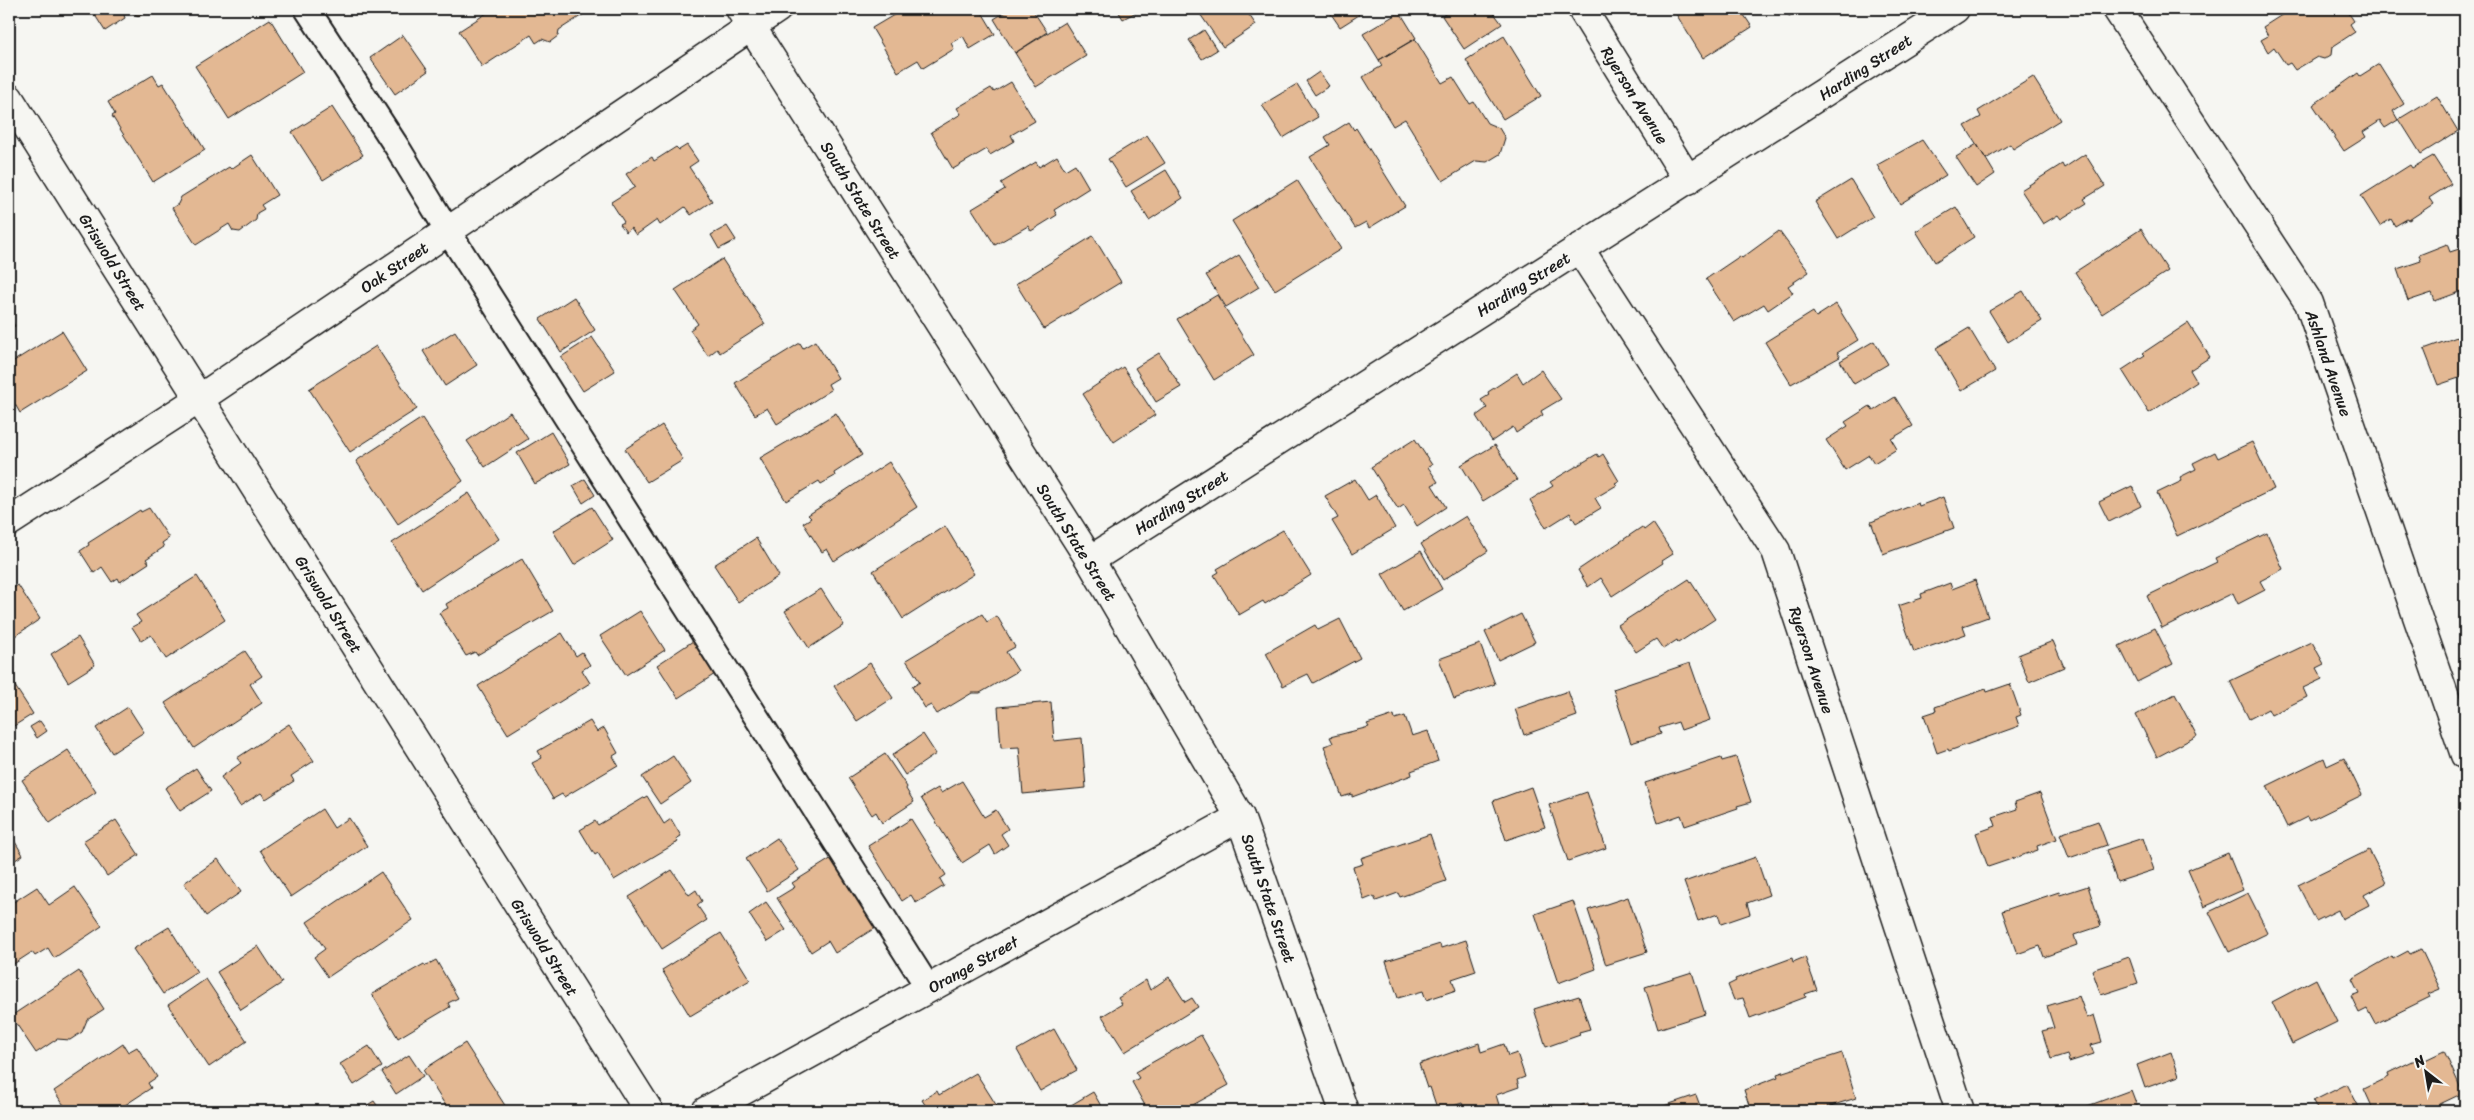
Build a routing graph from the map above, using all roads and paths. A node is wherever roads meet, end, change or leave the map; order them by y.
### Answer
1 (307, 9) edge
2 (777, 9) edge
3 (1582, 9) edge
4 (1956, 9) edge
5 (2116, 9) edge
6 (745, 17) edge
7 (9, 98) edge
8 (1688, 180) junction
9 (448, 230) junction
10 (1579, 248) junction
11 (199, 399) junction
12 (9, 522) edge
13 (1090, 560) junction
14 (2465, 755) edge
15 (1240, 818) junction
16 (929, 989) junction
17 (649, 1111) edge
18 (706, 1111) edge
19 (1344, 1111) edge
20 (1960, 1111) edge

1 - 9 lane
2 - 6 street, Oak Street
3 - 8 street, Ryerson Avenue
4 - 8 street, Harding Street
5 - 14 street, Ashland Avenue
6 - 9 street, Oak Street
6 - 13 street, South State Street
7 - 11 street, Griswold Street
8 - 10 street, Harding Street
9 - 11 street, Oak Street
9 - 16 lane
10 - 13 street, Harding Street
10 - 20 street, Ryerson Avenue
11 - 12 street, Oak Street
11 - 17 street, Griswold Street
13 - 15 street, South State Street
15 - 16 street, Orange Street
15 - 19 street, South State Street
16 - 18 street, Orange Street

